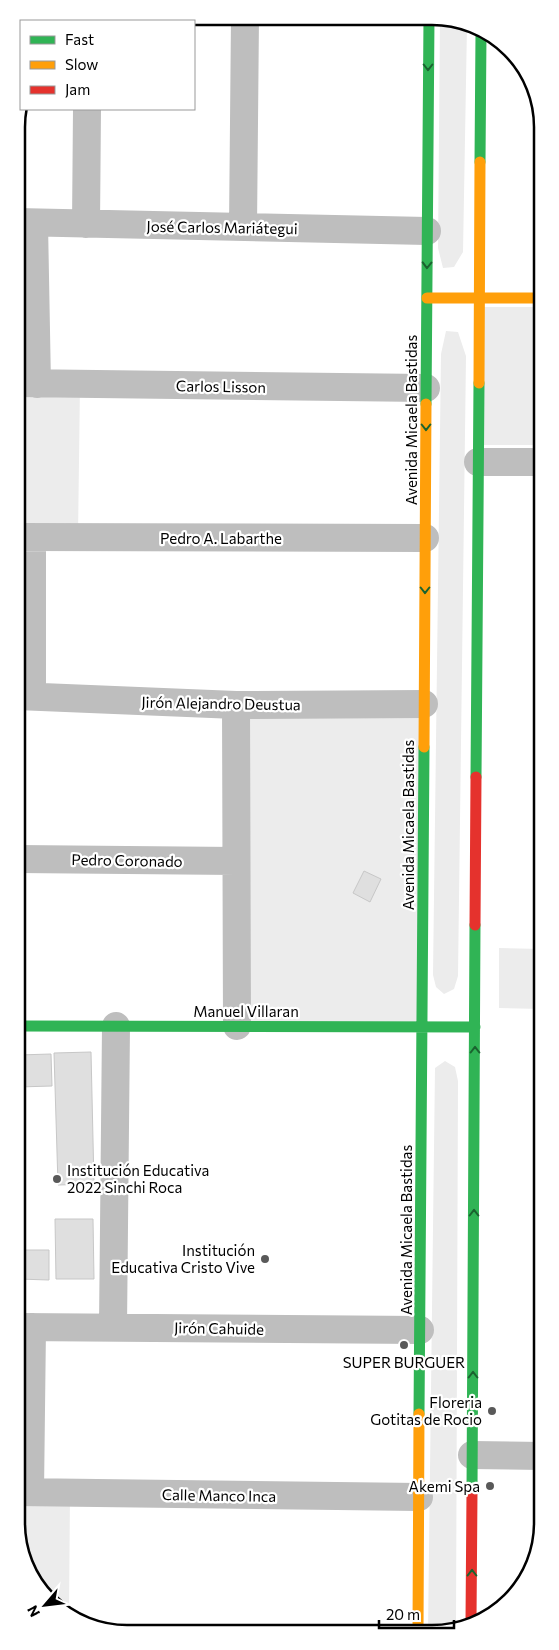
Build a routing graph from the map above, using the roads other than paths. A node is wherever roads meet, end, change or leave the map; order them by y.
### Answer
1 (245, 25) edge
2 (429, 25) edge
3 (481, 38) edge
4 (87, 110) edge
5 (25, 222) edge
6 (86, 224) junction
7 (243, 228) junction
8 (427, 231) junction
9 (427, 298) junction
10 (479, 298) junction
11 (534, 298) edge
12 (27, 384) edge
13 (426, 388) junction
14 (478, 462) junction
15 (534, 462) edge
16 (25, 537) edge
17 (425, 538) junction
18 (25, 696) edge
19 (424, 704) junction
20 (236, 705) junction
21 (25, 859) edge
22 (236, 861) junction
23 (25, 1026) edge
24 (116, 1026) junction
25 (237, 1026) junction
26 (422, 1027) junction
27 (475, 1027) junction
28 (25, 1327) edge
29 (114, 1328) junction
30 (420, 1330) junction
31 (472, 1455) junction
32 (534, 1456) edge
33 (25, 1492) edge
34 (419, 1497) junction
35 (472, 1616) edge
36 (418, 1625) edge

1 - 7 street
2 -> 8 main road, Avenida Micaela Bastidas
3 - 10 main road
4 - 6 street
5 - 6 street, José Carlos Mariátegui
5 - 12 street
6 - 7 street, José Carlos Mariátegui
7 - 8 street, José Carlos Mariátegui
8 -> 9 main road, Avenida Micaela Bastidas
9 - 10 main road
9 - 13 main road, Avenida Micaela Bastidas
10 - 11 main road
10 - 14 main road
12 - 13 street, Carlos Lisson
13 -> 17 main road, Avenida Micaela Bastidas
14 - 15 street
14 - 27 main road
16 - 17 street, Pedro A. Labarthe
17 -> 19 main road, Avenida Micaela Bastidas
18 - 20 street, Jirón Alejandro Deustua
19 - 20 street, Jirón Alejandro Deustua
19 - 26 main road, Avenida Micaela Bastidas
20 - 22 street
21 - 22 street, Pedro Coronado
22 - 25 street
23 - 24 main road, Manuel Villaran
24 - 25 main road, Manuel Villaran
24 - 29 street
25 - 26 main road, Manuel Villaran
26 - 27 main road, Manuel Villaran
26 - 30 main road, Avenida Micaela Bastidas
31 -> 27 main road
28 - 29 street, Jirón Cahuide
29 - 30 street, Jirón Cahuide
30 - 34 main road, Avenida Micaela Bastidas
31 - 32 street
35 -> 31 main road
33 - 34 street, Calle Manco Inca
34 - 36 main road, Avenida Micaela Bastidas

